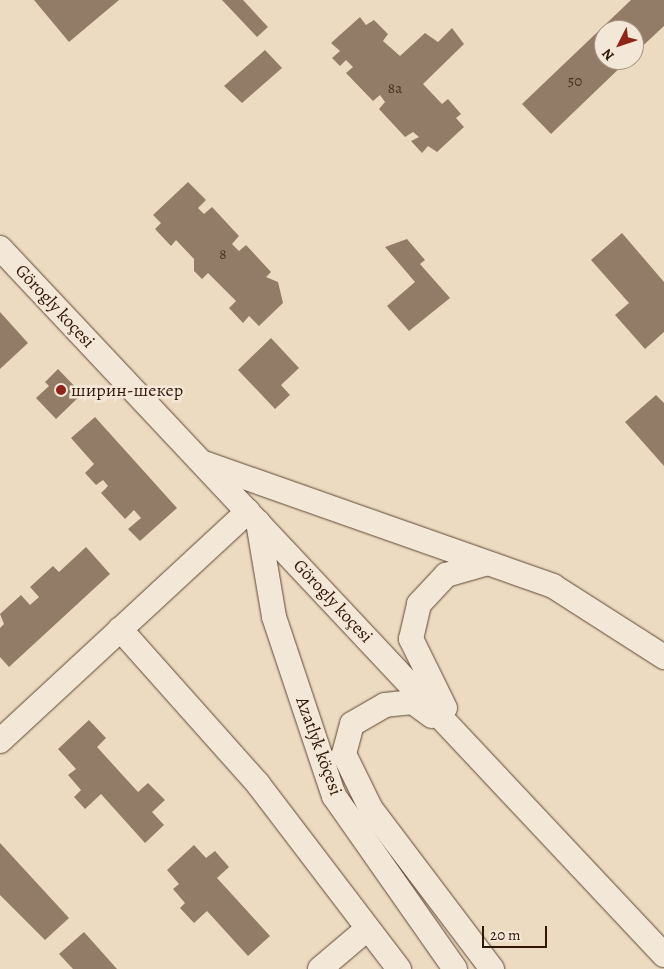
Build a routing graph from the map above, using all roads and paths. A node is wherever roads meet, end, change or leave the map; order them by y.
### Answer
1 (0, 248) edge
2 (202, 463) junction
3 (253, 517) junction
4 (484, 564) junction
5 (120, 629) junction
6 (664, 657) edge
7 (462, 738) junction
8 (0, 741) edge
9 (367, 929) junction
10 (664, 955) edge
11 (320, 969) edge
12 (399, 969) edge
13 (455, 969) edge
14 (492, 969) edge

1 - 2 street, Görogly koçesi
2 - 3 street, Görogly koçesi
2 - 4 street
3 - 5 street
3 - 7 street, Görogly koçesi
3 - 13 street, Azatlyk köçesi
4 - 6 street
4 - 7 street
5 - 8 street
5 - 9 street
7 - 10 street, Görogly koçesi
7 - 14 street
9 - 11 street
9 - 12 street

